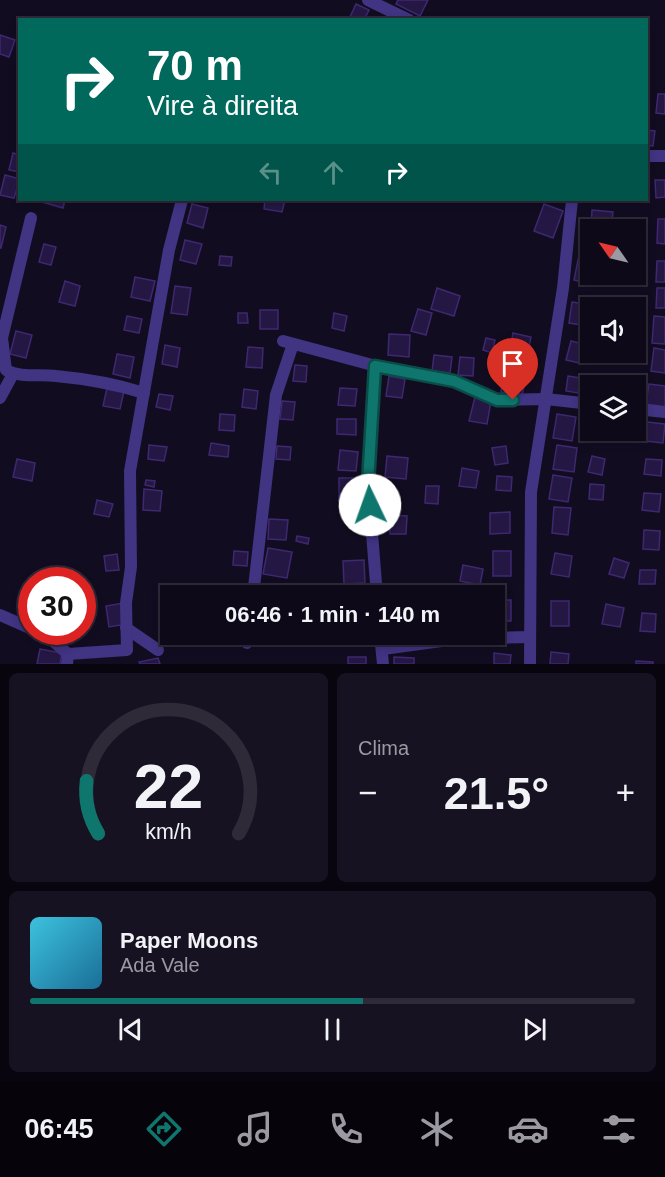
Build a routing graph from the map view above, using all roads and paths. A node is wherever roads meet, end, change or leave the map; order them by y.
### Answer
1 (368, 0) edge
2 (405, 18) edge
3 (648, 156) edge
4 (665, 156) edge
5 (182, 201) edge
6 (572, 201) edge
7 (31, 218) dead end
8 (1, 336) edge
9 (375, 366) junction
10 (13, 374) junction
11 (144, 393) junction
12 (0, 398) edge
13 (546, 399) junction
14 (580, 403) edge
15 (646, 410) edge
16 (665, 412) edge
17 (255, 585) edge
18 (376, 585) edge
19 (0, 615) edge
20 (18, 622) edge
21 (126, 628) junction
22 (530, 637) junction
23 (55, 645) edge
24 (382, 645) edge
25 (383, 649) junction
26 (158, 650) dead end
27 (68, 659) edge
28 (383, 664) edge
29 (530, 664) edge

1 - 2 street
3 - 4 street
5 - 11 street
6 - 13 street
7 - 8 street
8 - 10 street
9 - 13 street
9 - 17 street
9 - 18 street
10 - 11 street
10 - 12 street
11 - 21 street
13 - 14 street
13 - 22 street
15 - 16 street
19 - 20 street
21 - 26 street
21 - 27 street
22 - 25 street
22 - 29 street
23 - 27 street
24 - 25 street
25 - 28 street

